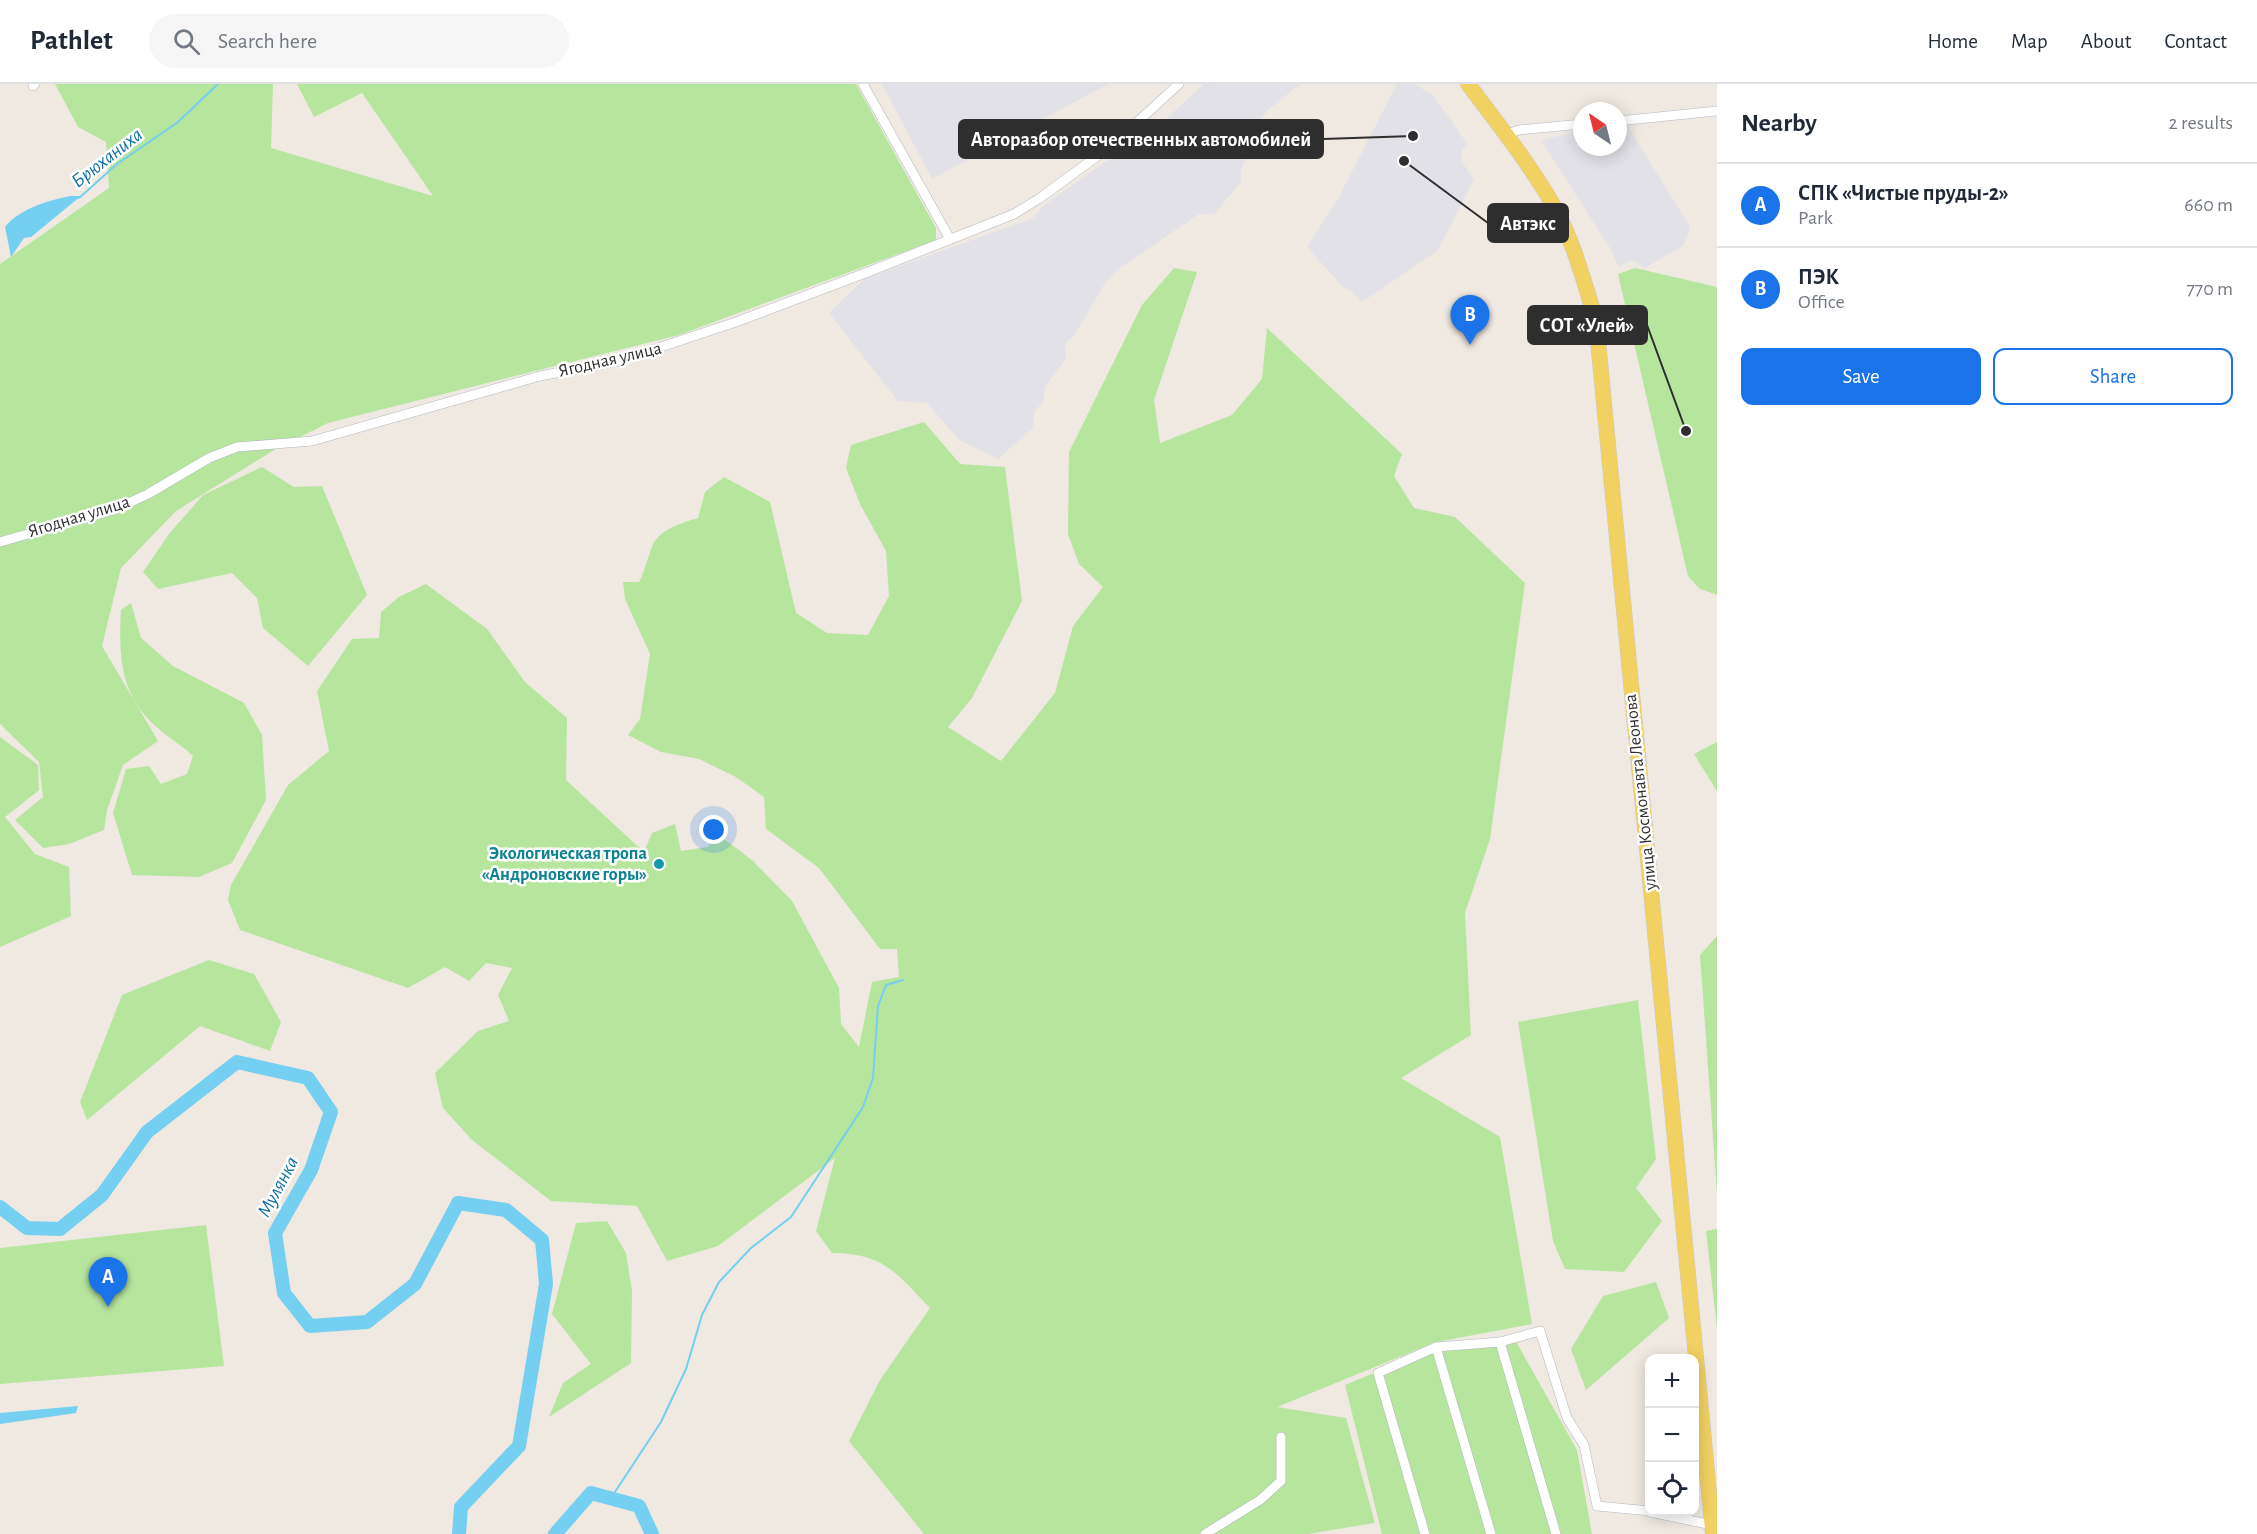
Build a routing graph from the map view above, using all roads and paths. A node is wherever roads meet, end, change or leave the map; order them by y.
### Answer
1 (863, 84) edge
2 (1179, 84) edge
3 (1468, 84) edge
4 (1717, 111) edge
5 (1627, 120) edge
6 (1573, 125) edge
7 (1505, 135) junction
8 (950, 239) junction
9 (0, 542) edge
10 (1500, 1341) junction
11 (1436, 1347) junction
12 (1281, 1437) dead end
13 (1645, 1511) edge
14 (1667, 1516) edge
15 (1713, 1530) edge
16 (1205, 1534) edge
17 (1425, 1534) edge
18 (1491, 1534) edge
19 (1556, 1534) edge

1 - 8 street
2 - 8 street, Ягодная улица
3 - 7 main road, улица Космонавта Леонова
4 - 5 street
6 - 7 street
7 - 15 main road, улица Космонавта Леонова
8 - 9 street, Ягодная улица
10 - 11 street
10 - 13 street
10 - 19 street
11 - 17 street
11 - 18 street
12 - 16 street
14 - 15 street

